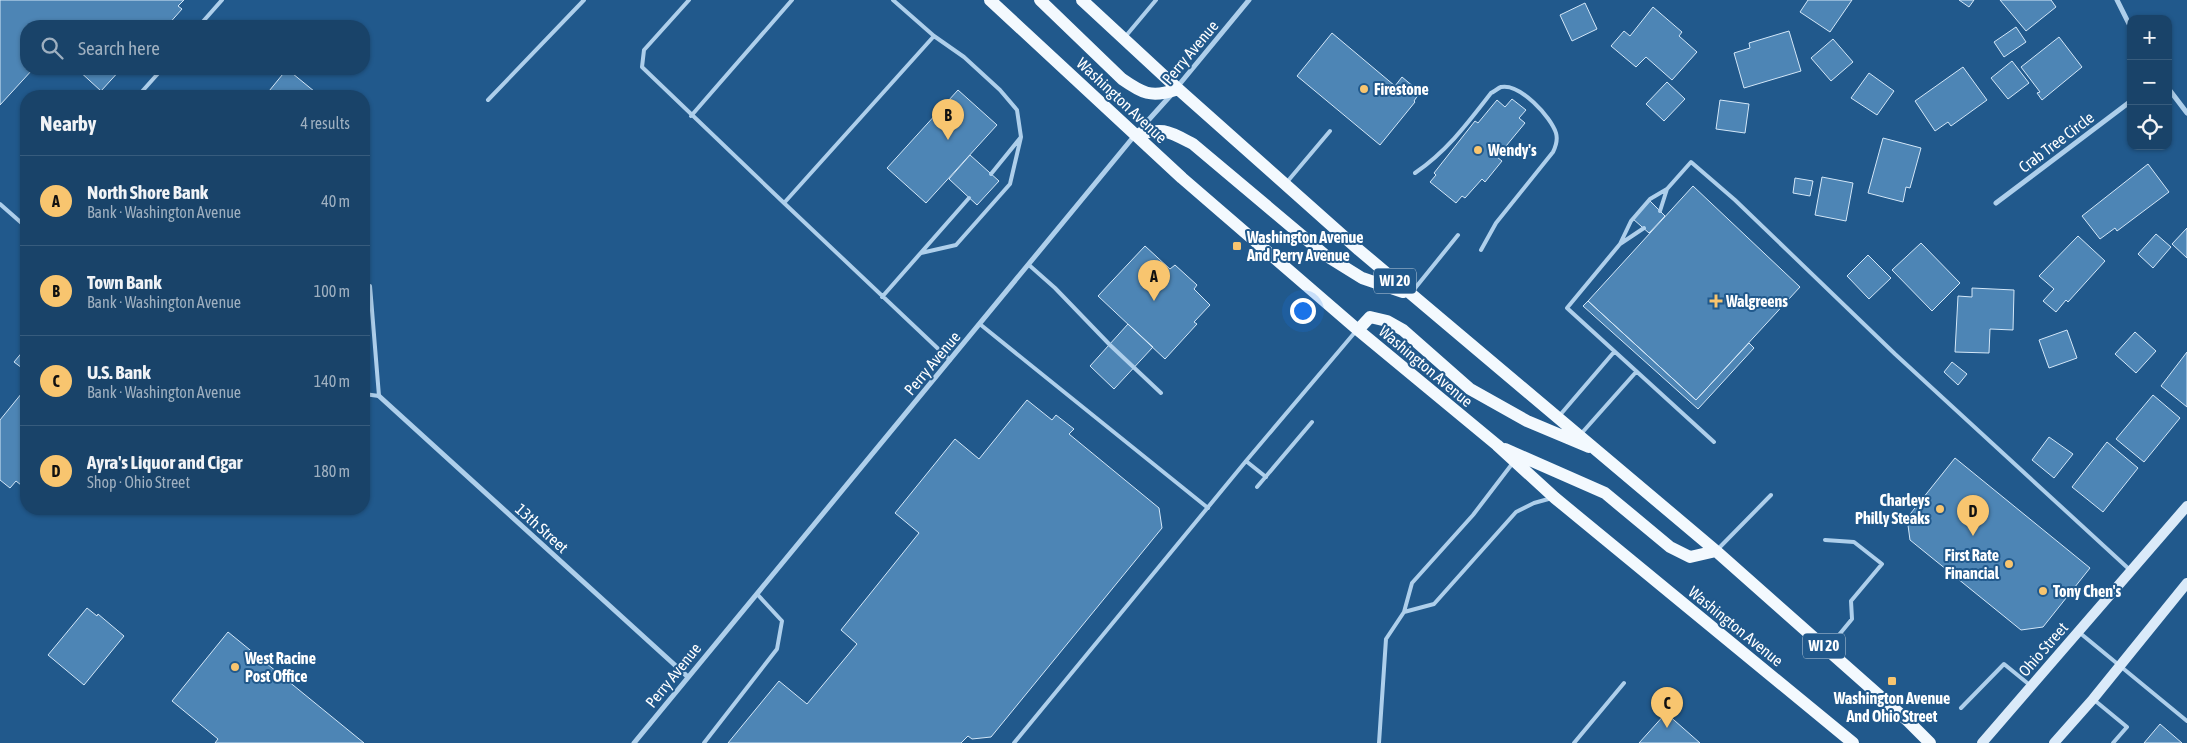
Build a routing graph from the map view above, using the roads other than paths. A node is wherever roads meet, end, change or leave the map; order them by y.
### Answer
1 (222, 0) edge
2 (584, 0) edge
3 (689, 0) edge
4 (792, 0) edge
5 (894, 0) edge
6 (990, 0) edge
7 (1040, 0) edge
8 (1082, 0) edge
9 (1156, 0) edge
10 (1249, 0) edge
11 (2117, 0) edge
12 (204, 20) edge
13 (2127, 20) edge
14 (934, 36) junction
15 (1124, 38) junction
16 (157, 75) edge
17 (1176, 89) junction
18 (143, 90) edge
19 (2172, 93) edge
20 (488, 100) dead end
21 (2127, 104) edge
22 (2187, 113) edge
23 (691, 116) junction
24 (1330, 131) dead end
25 (1135, 134) junction
26 (1021, 137) junction
27 (1415, 172) dead end
28 (991, 174) dead end
29 (1285, 184) junction
30 (1667, 189) junction
31 (970, 198) dead end
32 (784, 203) junction
33 (1996, 203) dead end
34 (0, 204) edge
35 (1660, 211) dead end
36 (20, 222) edge
37 (1644, 228) dead end
38 (1458, 235) dead end
39 (1620, 244) junction
40 (1481, 250) dead end
41 (921, 254) junction
42 (1029, 266) junction
43 (370, 286) dead end
44 (1410, 294) junction
45 (882, 297) junction
46 (980, 324) junction
47 (1358, 330) junction
48 (1614, 352) junction
49 (950, 360) junction
50 (1636, 372) junction
51 (1161, 393) dead end
52 (370, 395) edge
53 (378, 396) junction
54 (1559, 416) junction
55 (1312, 422) dead end
56 (1580, 435) junction
57 (1714, 442) dead end
58 (1497, 446) junction
59 (1599, 451) junction
60 (1246, 461) junction
61 (1514, 462) junction
62 (1266, 478) junction
63 (1257, 487) dead end
64 (1771, 495) dead end
65 (1555, 498) junction
66 (2187, 506) edge
67 (1208, 508) junction
68 (1825, 540) dead end
69 (1716, 551) junction
70 (2132, 571) junction
71 (2187, 583) edge
72 (757, 594) junction
73 (1404, 612) junction
74 (2078, 631) junction
75 (1828, 649) junction
76 (2121, 666) junction
77 (688, 677) junction
78 (1624, 683) dead end
79 (2031, 686) junction
80 (2093, 699) junction
81 (1962, 708) dead end
82 (2187, 721) edge
83 (634, 743) edge
84 (704, 743) edge
85 (1014, 743) edge
86 (1379, 743) edge
87 (1574, 743) edge
88 (1853, 743) edge
89 (1930, 743) edge
90 (1982, 743) edge
91 (2054, 743) edge
92 (2113, 743) edge

1 - 12 lane
2 - 20 lane
3 - 23 lane
4 - 23 lane
5 - 14 lane
6 - 25 main road, Washington Avenue
7 - 17 main road
8 - 15 main road, WI 20
9 - 15 lane
10 - 17 street, Perry Avenue
11 - 13 street
14 - 26 lane
14 - 32 lane
15 - 17 main road, WI 20
16 - 18 lane
17 - 25 street, Perry Avenue
17 - 29 main road, WI 20
19 - 22 street
21 - 33 street, Crab Tree Circle
23 - 32 lane
24 - 29 lane
25 - 42 street, Perry Avenue
25 - 44 main road
25 - 47 main road, Washington Avenue
26 - 28 lane
26 - 41 lane
27 - 40 lane
29 - 44 main road, WI 20
30 - 35 lane
30 - 39 lane
30 - 70 lane
31 - 41 lane
32 - 45 lane
34 - 36 lane
37 - 39 lane
38 - 44 lane
39 - 48 lane
41 - 45 lane
42 - 46 street, Perry Avenue
42 - 51 lane
43 - 53 lane
44 - 54 main road, WI 20
45 - 49 lane
46 - 49 street, Perry Avenue
46 - 67 lane
47 - 58 main road, Washington Avenue
47 - 59 main road
47 - 60 lane
48 - 50 lane
48 - 54 lane
49 - 72 street, Perry Avenue
50 - 56 lane
50 - 57 lane
52 - 53 lane
53 - 77 street, 13th Street
54 - 56 main road, WI 20
55 - 62 lane
56 - 59 main road, WI 20
58 - 61 main road, Washington Avenue
58 - 69 main road
59 - 69 main road, WI 20
60 - 62 lane
60 - 67 lane
61 - 65 main road, Washington Avenue
61 - 73 lane
62 - 63 lane
64 - 69 lane
65 - 73 lane
65 - 88 main road, Washington Avenue
66 - 70 street, Ohio Street
67 - 85 lane
68 - 75 lane
69 - 75 main road, WI 20
70 - 74 street, Ohio Street
71 - 76 street
72 - 77 street, Perry Avenue
72 - 84 lane
73 - 86 lane
74 - 76 lane
74 - 79 street, Ohio Street
75 - 89 main road, WI 20
76 - 80 street
76 - 82 lane
77 - 83 street, Perry Avenue
78 - 87 lane
79 - 81 lane
79 - 90 street, Ohio Street
80 - 91 street
80 - 92 lane

